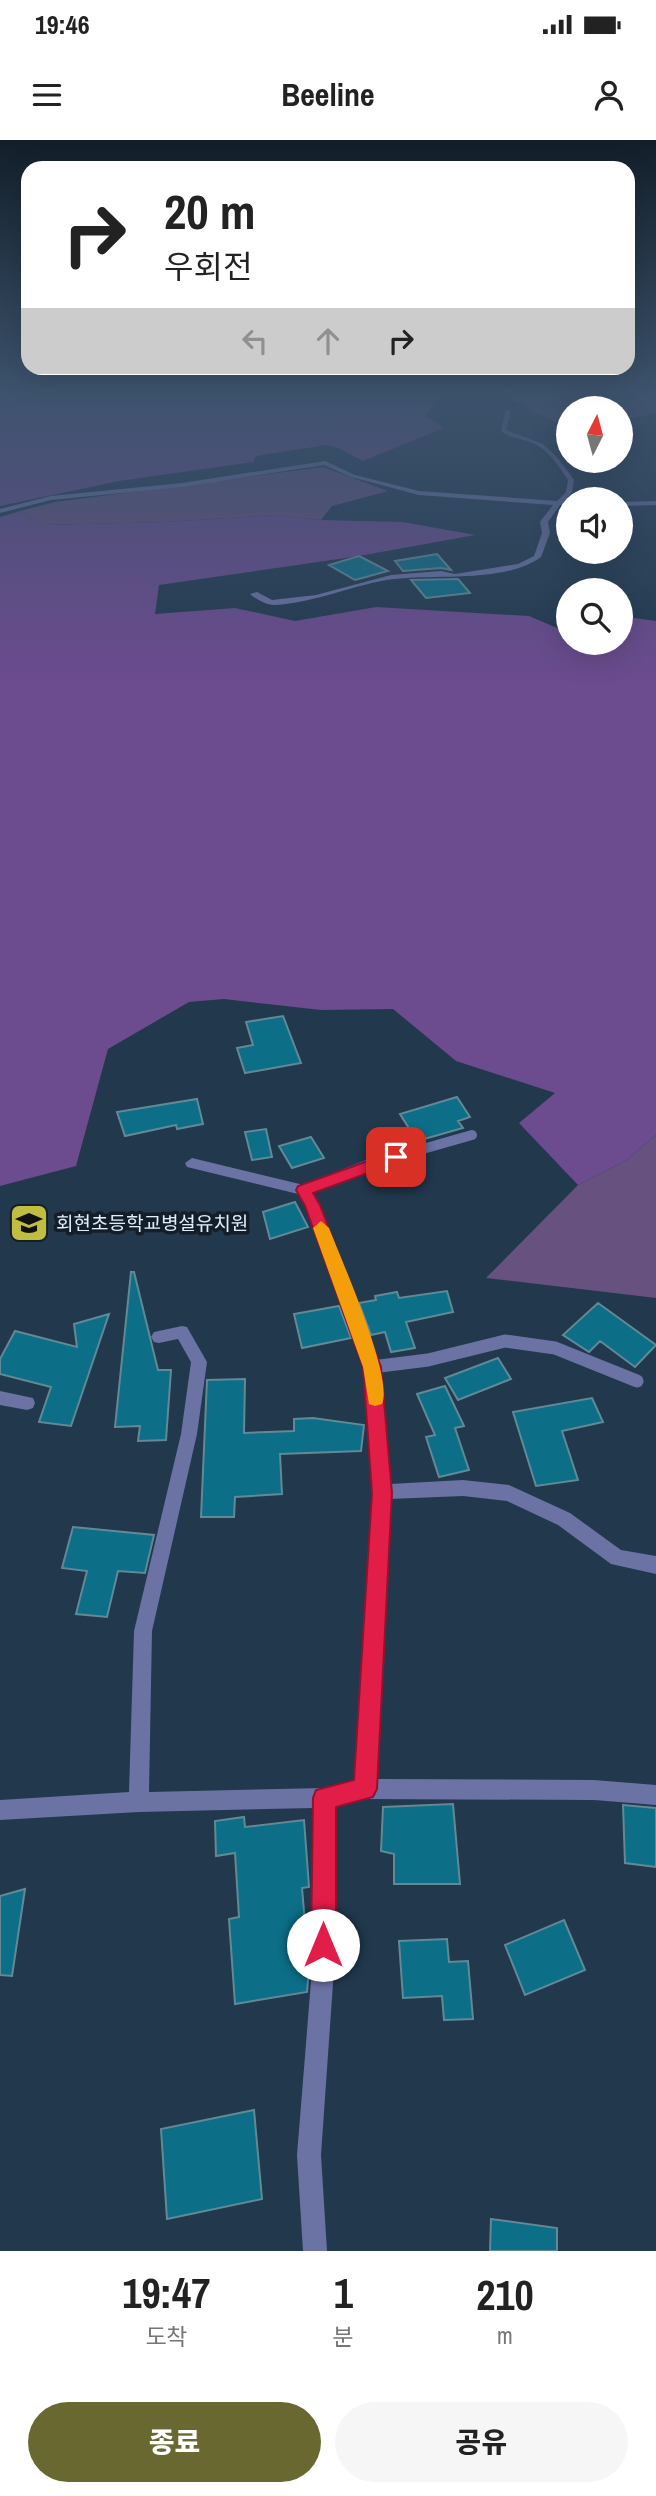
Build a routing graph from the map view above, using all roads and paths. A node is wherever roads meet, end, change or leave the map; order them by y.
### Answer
1 (157, 488) edge
2 (398, 488) edge
3 (556, 503) edge
4 (656, 503) edge
5 (633, 504) edge
6 (556, 506) edge
7 (0, 511) edge
8 (254, 594) dead end
9 (472, 1135) dead end
10 (192, 1163) dead end
11 (303, 1190) junction
12 (159, 1337) dead end
13 (372, 1367) junction
14 (637, 1381) dead end
15 (0, 1398) edge
16 (27, 1403) dead end
17 (382, 1493) junction
18 (656, 1565) edge
19 (365, 1789) junction
20 (656, 1795) edge
21 (324, 1798) junction
22 (139, 1802) junction
23 (0, 1810) edge
24 (315, 2251) edge

1 - 7 street
2 - 3 street
4 - 5 street
6 - 8 street
9 - 11 lane
10 - 11 street
11 - 13 street
12 - 22 street
13 - 14 lane
13 - 17 street
15 - 16 street
17 - 18 street
17 - 19 street
19 - 20 street
19 - 21 street
21 - 22 street
21 - 24 street
22 - 23 street

